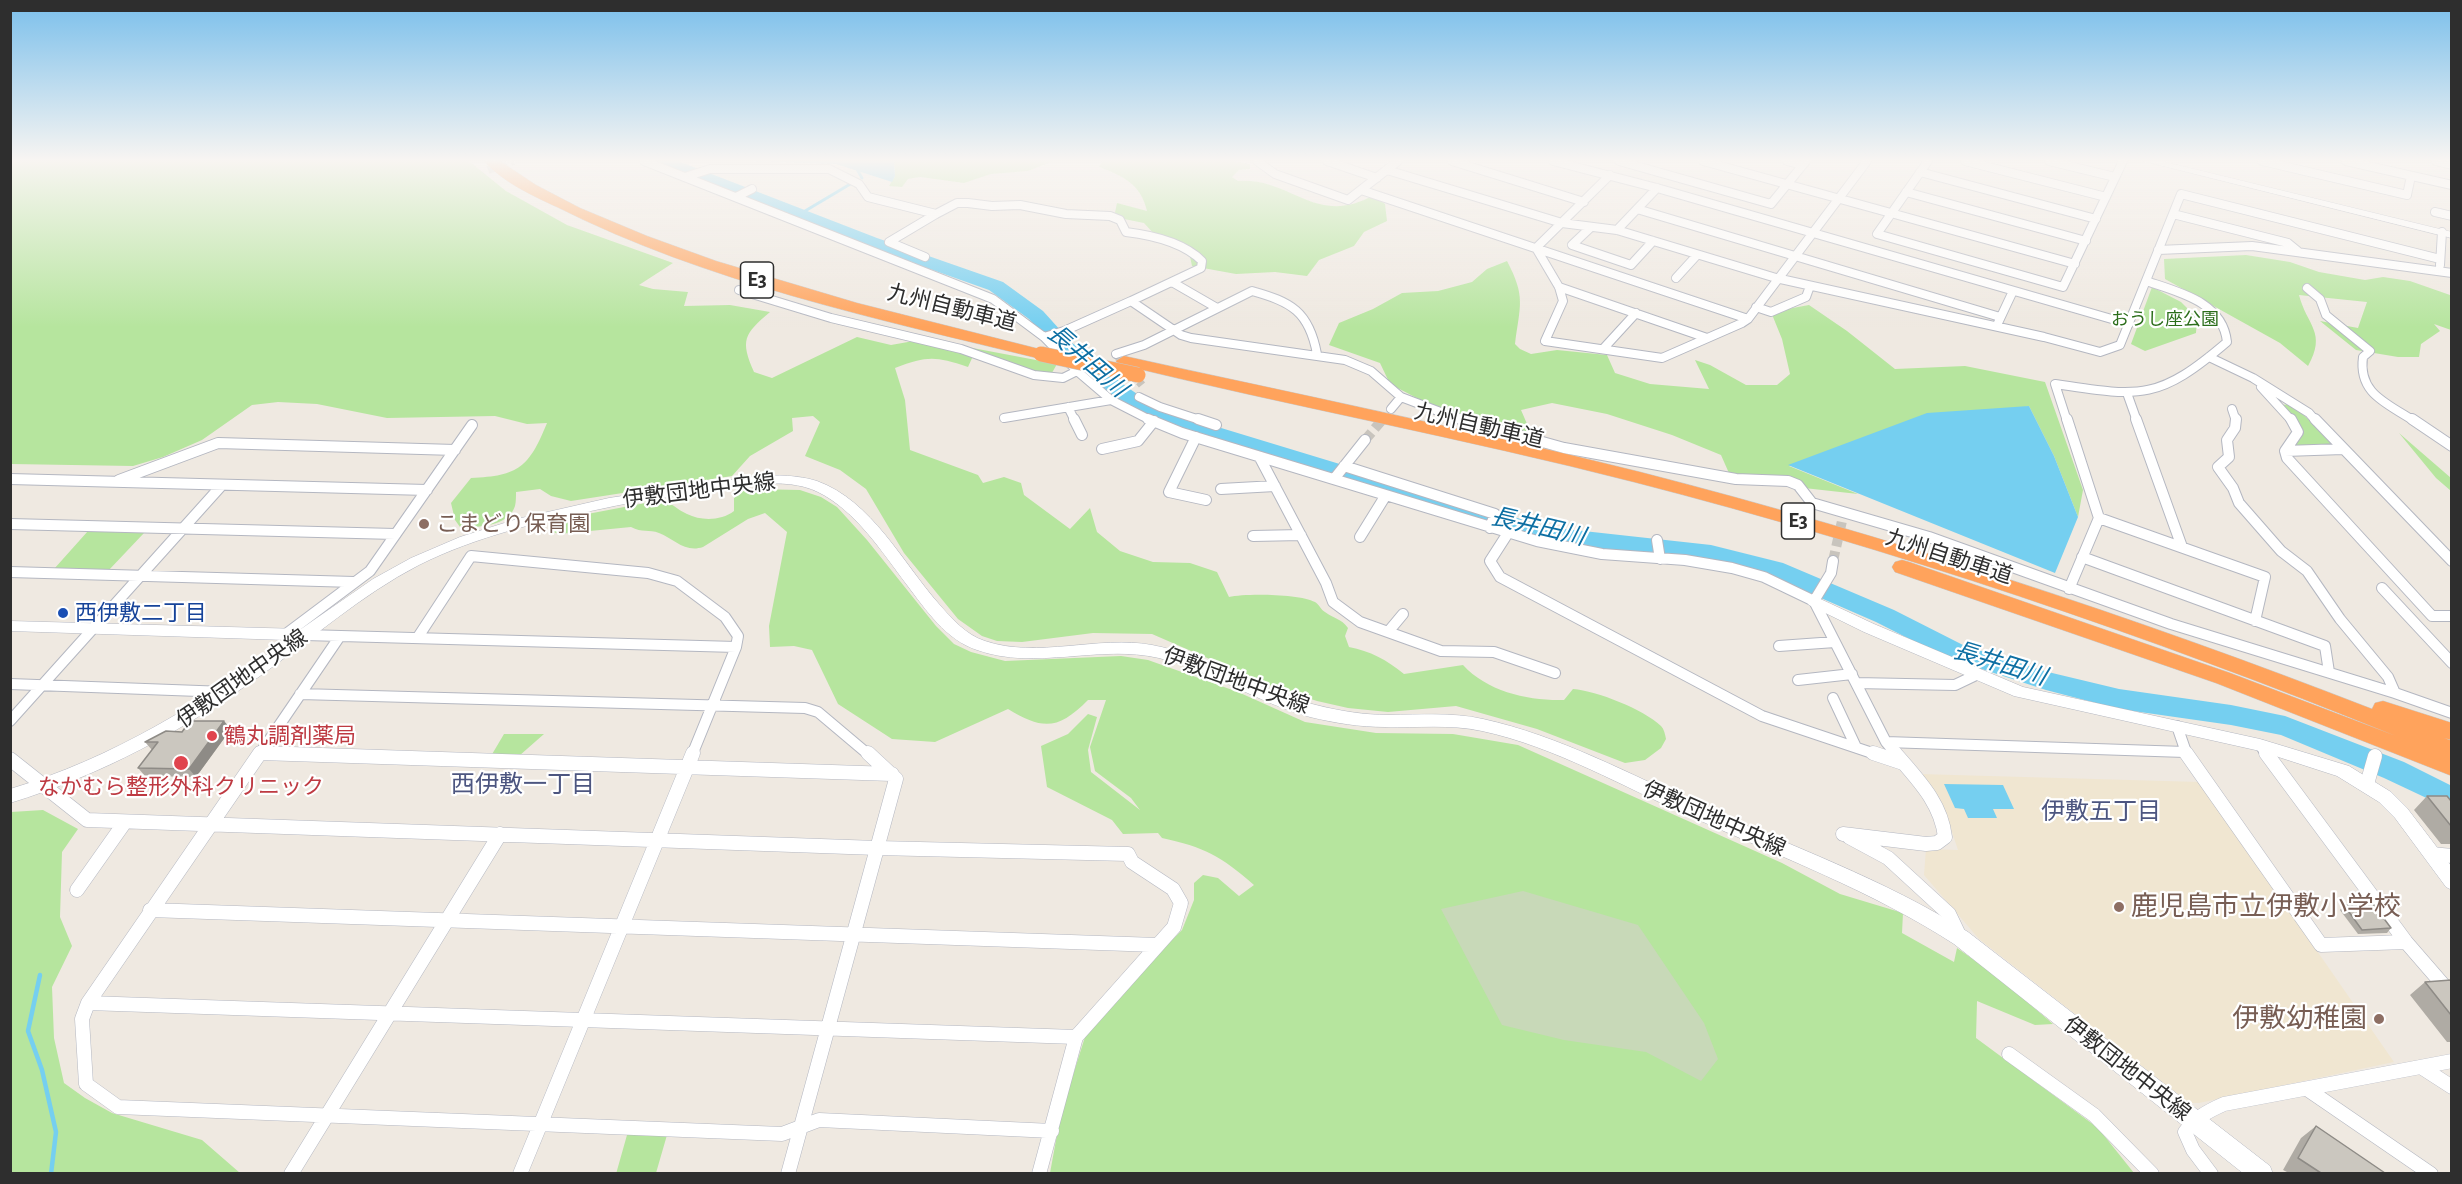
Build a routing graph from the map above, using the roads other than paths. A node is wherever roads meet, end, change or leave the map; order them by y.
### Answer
1 (590, 216) edge
2 (612, 216) edge
3 (783, 216) edge
4 (932, 216) edge
5 (1111, 216) edge
6 (1440, 216) edge
7 (1540, 216) edge
8 (1569, 216) edge
9 (1630, 216) edge
10 (1661, 216) edge
11 (1755, 216) edge
12 (1825, 216) edge
13 (1890, 216) edge
14 (1904, 216) edge
15 (1995, 216) edge
16 (2086, 216) edge
17 (2097, 216) edge
18 (2172, 216) edge
19 (2182, 216) edge
20 (2270, 216) edge
21 (2377, 216) edge
22 (2096, 219) junction
23 (1562, 223) junction
24 (1591, 227) junction
25 (1617, 230) junction
26 (1812, 233) junction
27 (2447, 233) edge
28 (1653, 241) junction
29 (2086, 241) junction
30 (1536, 248) junction
31 (2158, 250) junction
32 (2299, 252) junction
33 (1697, 255) junction
34 (1795, 256) junction
35 (2440, 259) junction
36 (2075, 264) junction
37 (911, 266) junction
38 (2440, 271) junction
39 (2451, 273) edge
40 (1676, 278) dead end
41 (1776, 278) junction
42 (2146, 280) junction
43 (1172, 282) junction
44 (1810, 286) junction
45 (1559, 287) junction
46 (2307, 288) dead end
47 (739, 290) dead end
48 (2013, 291) junction
49 (1131, 301) junction
50 (1756, 307) junction
51 (1217, 308) junction
52 (1636, 313) junction
53 (1748, 319) junction
54 (1999, 322) junction
55 (2129, 324) junction
56 (1174, 329) junction
57 (1707, 338) junction
58 (1041, 342) junction
59 (1603, 349) junction
60 (1317, 354) junction
61 (2209, 357) junction
62 (1130, 369) junction
63 (1077, 371) junction
64 (2253, 378) junction
65 (2127, 393) junction
66 (1401, 396) junction
67 (1139, 397) junction
68 (1111, 400) junction
69 (1068, 407) junction
70 (1123, 408) junction
71 (1391, 409) tunnel mouth
72 (2232, 409) dead end
73 (1004, 418) dead end
74 (1154, 421) junction
75 (472, 425) dead end
76 (1216, 425) dead end
77 (1082, 435) dead end
78 (1196, 437) junction
79 (1365, 440) tunnel mouth
80 (2451, 446) edge
81 (1102, 449) dead end
82 (2343, 449) junction
83 (455, 450) junction
84 (2285, 450) junction
85 (1260, 458) junction
86 (1344, 466) junction
87 (15, 479) edge
88 (1334, 479) junction
89 (113, 482) junction
90 (222, 485) junction
91 (1275, 486) junction
92 (10, 488) edge
93 (1221, 489) dead end
94 (427, 490) junction
95 (1386, 495) junction
96 (1206, 500) dead end
97 (2098, 518) junction
98 (10, 524) edge
99 (183, 528) junction
100 (1490, 528) junction
101 (1508, 533) junction
102 (395, 534) junction
103 (1253, 536) dead end
104 (1301, 536) junction
105 (1360, 537) dead end
106 (1657, 540) dead end
107 (2182, 547) junction
108 (2082, 557) junction
109 (1660, 559) junction
110 (2451, 561) edge
111 (1832, 567) tunnel mouth
112 (10, 572) edge
113 (141, 576) junction
114 (354, 582) junction
115 (2382, 588) dead end
116 (2069, 589) junction
117 (1815, 599) junction
118 (1402, 614) dead end
119 (2451, 616) edge
120 (2255, 621) junction
121 (10, 626) edge
122 (2127, 626) junction
123 (94, 628) junction
124 (1388, 632) junction
125 (286, 634) junction
126 (305, 634) junction
127 (340, 636) junction
128 (418, 637) junction
129 (1835, 642) junction
130 (736, 646) junction
131 (1779, 646) dead end
132 (2451, 663) edge
133 (2329, 672) junction
134 (1555, 673) dead end
135 (1978, 674) junction
136 (2223, 678) junction
137 (1854, 679) junction
138 (1798, 680) dead end
139 (10, 684) edge
140 (43, 685) junction
141 (226, 692) junction
142 (300, 693) junction
143 (2396, 693) junction
144 (1833, 698) dead end
145 (713, 705) junction
146 (2451, 713) edge
147 (10, 721) edge
148 (2177, 726) junction
149 (2451, 732) edge
150 (1886, 742) junction
151 (2260, 745) junction
152 (1856, 747) junction
153 (2451, 750) edge
154 (2185, 752) junction
155 (260, 753) junction
156 (2375, 757) dead end
157 (10, 759) edge
158 (1903, 763) junction
159 (687, 767) junction
160 (2451, 767) edge
161 (893, 774) junction
162 (2451, 777) edge
163 (2368, 779) junction
164 (45, 786) junction
165 (10, 795) edge
166 (125, 822) junction
167 (209, 824) junction
168 (500, 834) junction
169 (657, 840) junction
170 (877, 848) junction
171 (2430, 854) junction
172 (2451, 856) edge
173 (2451, 882) edge
174 (77, 890) dead end
175 (150, 910) junction
176 (447, 921) junction
177 (622, 926) junction
178 (853, 935) junction
179 (1961, 938) junction
180 (2406, 942) junction
181 (1157, 945) junction
182 (2451, 995) edge
183 (88, 1003) junction
184 (390, 1012) junction
185 (583, 1021) junction
186 (828, 1029) junction
187 (1076, 1037) junction
188 (2009, 1054) dead end
189 (2451, 1061) edge
190 (2421, 1066) junction
191 (2451, 1087) edge
192 (2307, 1089) junction
193 (326, 1115) junction
194 (2193, 1121) junction
195 (540, 1123) junction
196 (801, 1127) junction
197 (1052, 1131) junction
198 (291, 1173) edge
199 (520, 1173) edge
200 (788, 1173) edge
201 (1039, 1173) edge
202 (2152, 1173) edge
203 (2211, 1173) edge
204 (2262, 1173) edge
205 (2431, 1173) edge

1 - 58 highway, 九州自動車道 / E3
2 - 58 highway, 九州自動車道 / E3
3 - 37 street
4 - 37 street
5 - 43 street
6 - 30 street
7 - 23 street
8 - 23 street
9 - 25 street
10 - 34 street
11 - 26 street
12 - 26 street
13 - 36 street
14 - 36 street
15 - 29 street
16 - 22 street
17 - 22 street
18 - 31 street
19 - 32 street
20 - 35 street
21 - 27 street
22 - 29 street
23 - 24 street
23 - 30 street
24 - 25 street
24 - 28 street
25 - 28 street
26 - 34 street
26 - 48 street
27 - 35 street
28 - 33 street
29 - 36 street
30 - 45 street
30 - 53 street
31 - 32 street
31 - 42 street
32 - 38 street
33 - 40 street
33 - 41 street
34 - 41 street
34 - 54 street
35 - 38 street
37 - 58 street
38 - 39 street
41 - 44 street
41 - 50 street
42 - 55 street
42 - 61 street
43 - 49 street
43 - 51 street
44 - 50 street
44 - 54 street
45 - 52 street
45 - 59 street
46 - 80 street
47 - 63 street
48 - 54 street
48 - 55 street
49 - 56 street
49 - 58 street
50 - 53 street
51 - 56 street
51 - 60 street
52 - 57 street
52 - 59 street
53 - 57 street
54 - 55 street
56 - 60 street
56 - 62 street
57 - 59 street
58 - 62 highway, 九州自動車道 / E3, bridge
58 - 63 street
60 - 66 street
61 - 64 street
61 - 65 street
62 - 67 street
62 - 122 highway, 九州自動車道 / E3
62 - 136 highway, 九州自動車道 / E3
63 - 68 street
64 - 82 street
64 - 84 street
65 - 97 street
65 - 107 street
66 - 71 street
66 - 116 street
67 - 70 street
67 - 76 street
68 - 69 street
68 - 70 street
69 - 73 street
69 - 77 street
70 - 74 street
72 - 143 street
74 - 78 street
74 - 81 street
75 - 83 street
78 - 85 street
78 - 96 street
79 - 86 street
82 - 84 street
82 - 110 street
83 - 89 street
83 - 94 street
84 - 119 street
85 - 88 street
85 - 91 street
86 - 88 street
86 - 100 street
87 - 89 street
87 - 92 street
88 - 95 street
89 - 90 street
90 - 94 street
90 - 99 street
91 - 93 street
91 - 104 street
94 - 102 street
95 - 100 street
95 - 105 street
97 - 107 street
97 - 108 street
98 - 99 street
99 - 102 street
99 - 113 street
100 - 101 street
101 - 109 street
101 - 152 street
102 - 114 street
103 - 104 street
104 - 124 street
106 - 109 street
107 - 120 street
108 - 116 street
108 - 120 street
109 - 117 street
111 - 117 street
112 - 113 street
113 - 114 street
113 - 123 street
114 - 125 street
115 - 132 street
116 - 133 street
117 - 129 street
117 - 135 street
118 - 124 street
120 - 133 street
121 - 123 street
122 - 149 highway
122 - 153 highway, 九州自動車道 / E3
123 - 125 street
123 - 140 street
124 - 134 street
125 - 126 street
126 - 127 street
126 - 141 street, 伊敷団地中央線
126 - 179 street, 伊敷団地中央線
127 - 128 street
127 - 142 street
128 - 130 street
128 - 130 street
129 - 131 street
129 - 137 street
130 - 145 street
133 - 143 street
135 - 137 street
135 - 148 street
136 - 160 highway, 九州自動車道 / E3
136 - 162 highway
137 - 138 street
137 - 150 street
139 - 140 street
140 - 141 street
140 - 147 street
141 - 164 street, 伊敷団地中央線
142 - 145 street
142 - 155 street
143 - 146 street
144 - 152 street
145 - 159 street
145 - 161 street
148 - 151 street
148 - 154 street
150 - 154 street
150 - 158 street
151 - 163 street
151 - 180 street
152 - 158 street
154 - 180 street
155 - 159 street
155 - 167 street
156 - 163 street
157 - 164 street
158 - 179 street
159 - 161 street
159 - 169 street
161 - 170 street
163 - 171 street
164 - 165 street, 伊敷団地中央線
164 - 166 street
166 - 167 street
166 - 174 street
167 - 168 street
167 - 175 street
168 - 169 street
168 - 176 street
169 - 170 street
169 - 177 street
170 - 178 street
170 - 181 street
171 - 172 street
171 - 173 street
175 - 176 street
175 - 183 street
176 - 177 street
176 - 184 street
177 - 178 street
177 - 185 street
178 - 181 street
178 - 186 street
179 - 194 street, 伊敷団地中央線
180 - 182 street
181 - 187 street
183 - 184 street
183 - 193 street
184 - 185 street
184 - 193 street
185 - 186 street
185 - 195 street
186 - 187 street
186 - 196 street
187 - 197 street
188 - 202 street
189 - 190 street
190 - 191 street
190 - 192 street
192 - 194 street
192 - 205 street
193 - 195 street
193 - 198 street
194 - 203 street
194 - 204 street, 伊敷団地中央線
195 - 196 street
195 - 199 street
196 - 197 street
196 - 200 street
197 - 201 street

